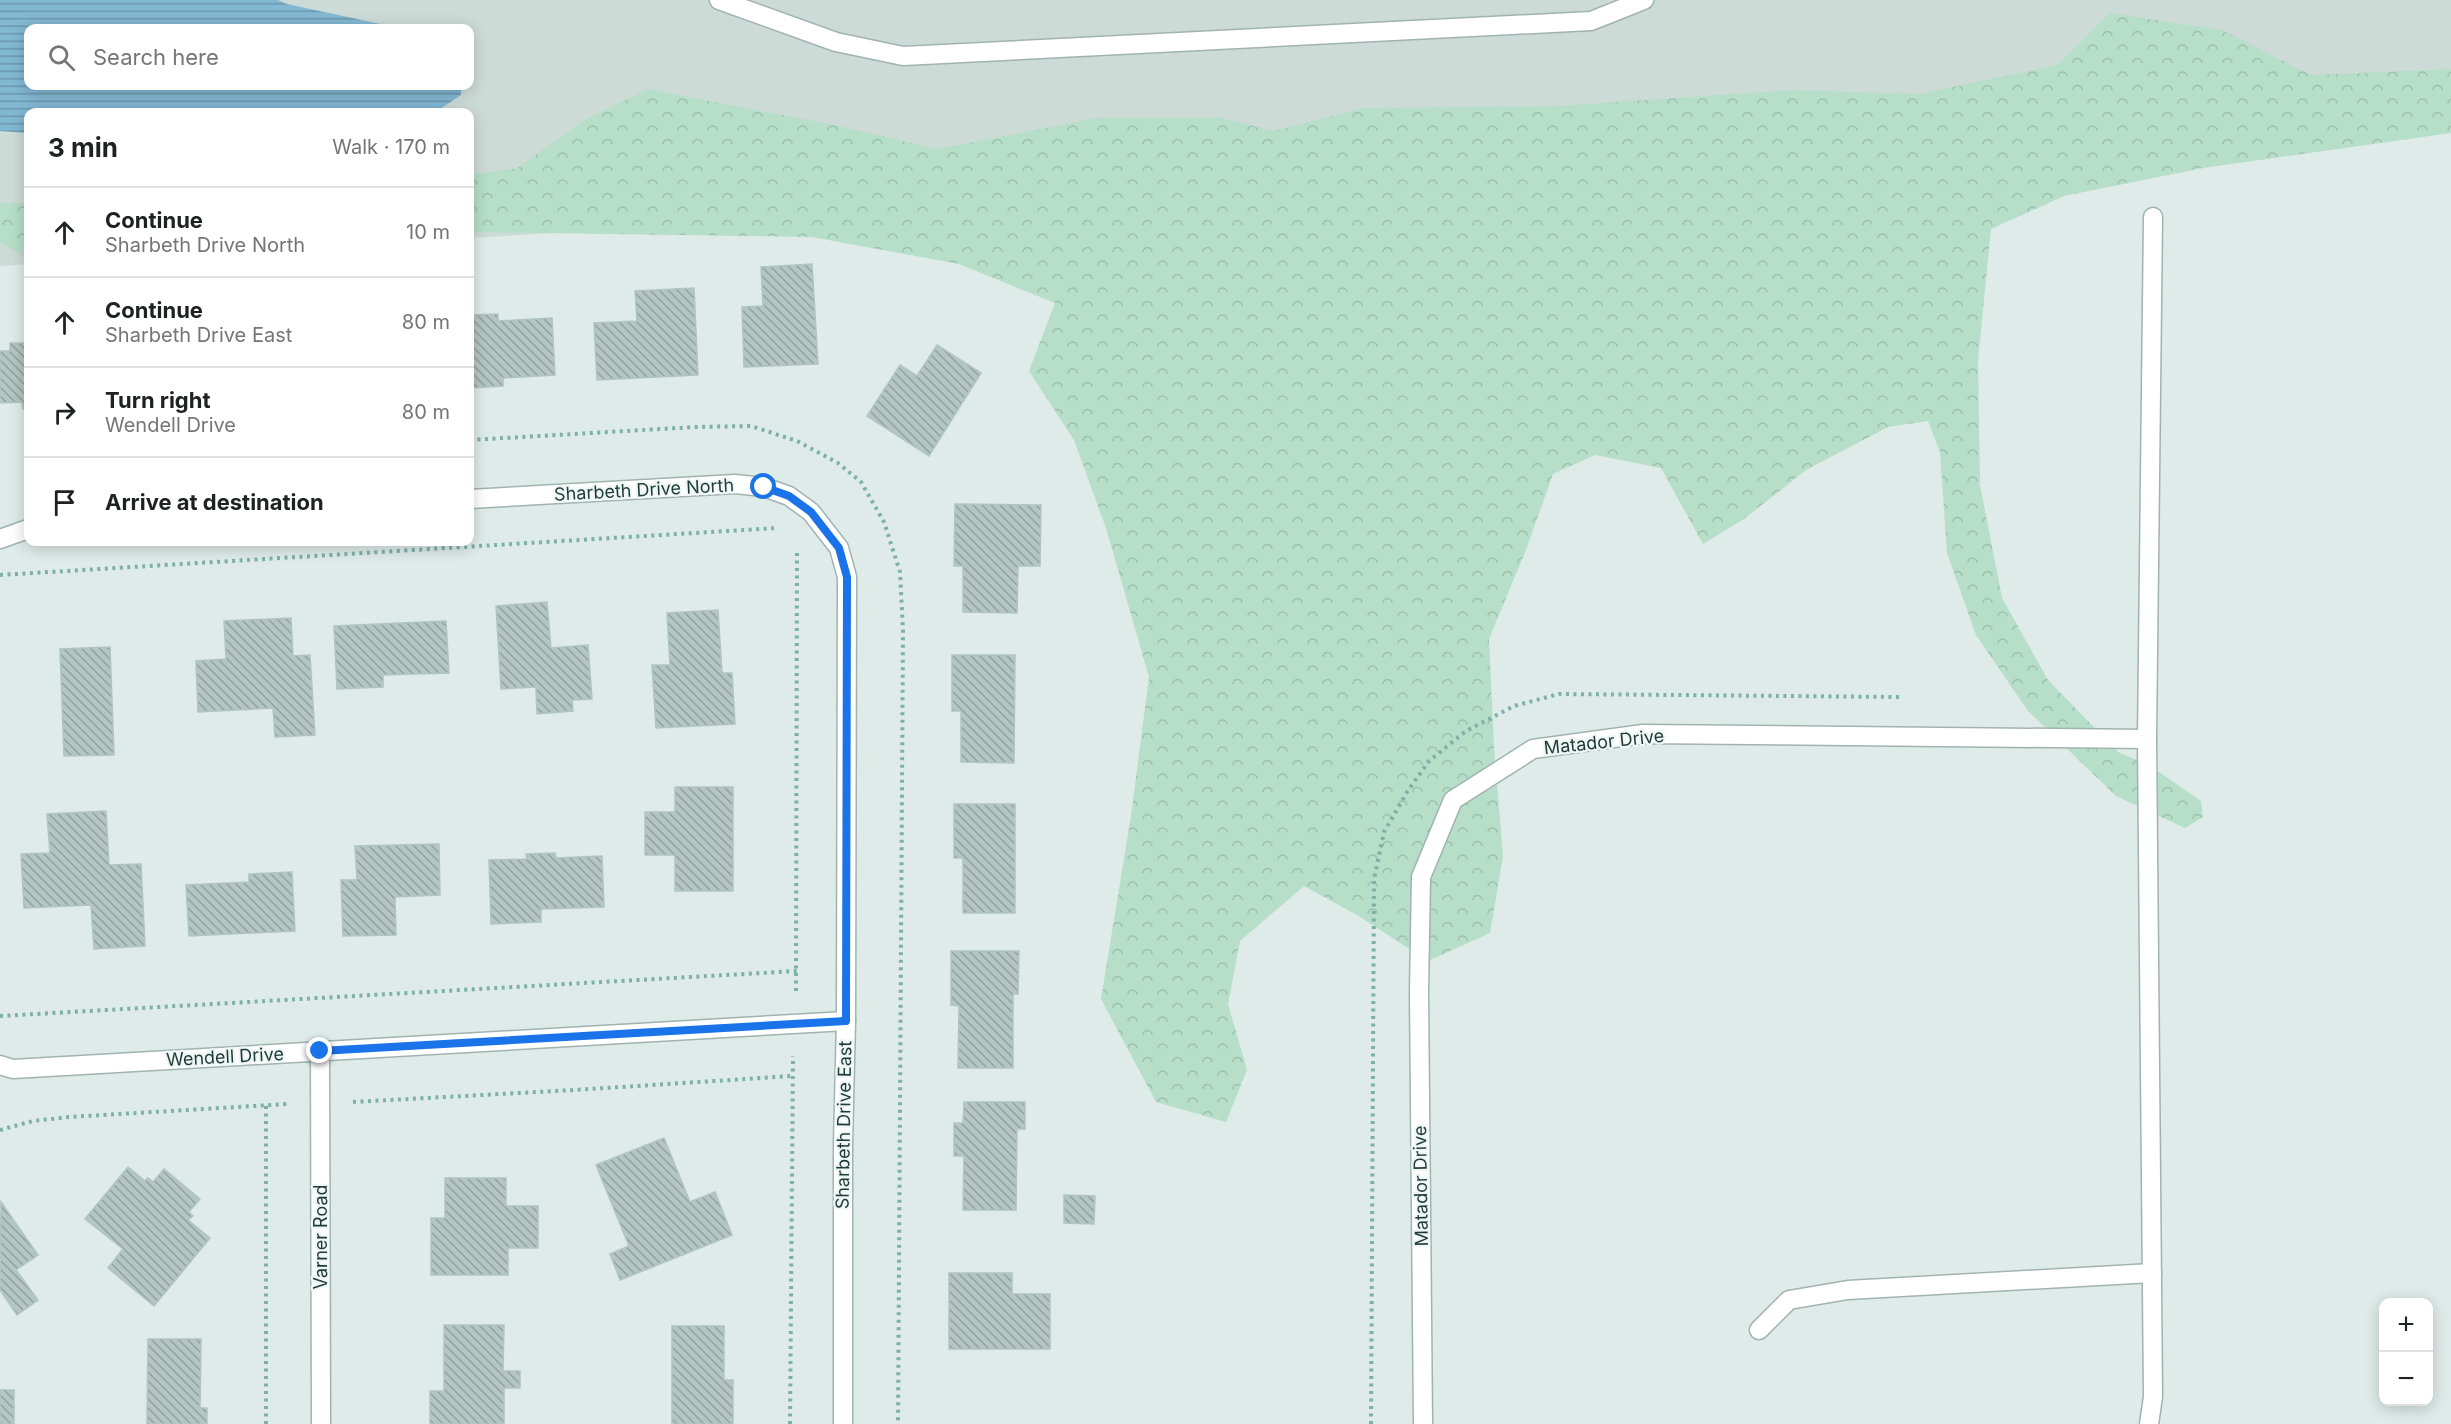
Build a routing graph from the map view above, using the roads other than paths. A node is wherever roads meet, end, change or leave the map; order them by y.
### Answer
1 (719, 0) edge
2 (1644, 0) edge
3 (2153, 217) dead end
4 (474, 499) edge
5 (811, 512) joint
6 (24, 530) edge
7 (0, 539) edge
8 (2147, 739) junction
9 (846, 1021) junction
10 (320, 1051) junction
11 (0, 1065) edge
12 (2152, 1273) junction
13 (1759, 1330) dead end
14 (321, 1424) edge
15 (843, 1424) edge
16 (1423, 1424) edge
17 (2149, 1424) edge

1 - 2 street
3 - 8 street
4 - 5 street, Sharbeth Drive North
5 - 9 street, Sharbeth Drive East
6 - 7 street
8 - 12 street
8 - 16 street, Matador Drive
9 - 10 street, Wendell Drive
9 - 15 street, Sharbeth Drive East
10 - 11 street, Wendell Drive
10 - 14 street, Varner Road
12 - 13 street
12 - 17 street

